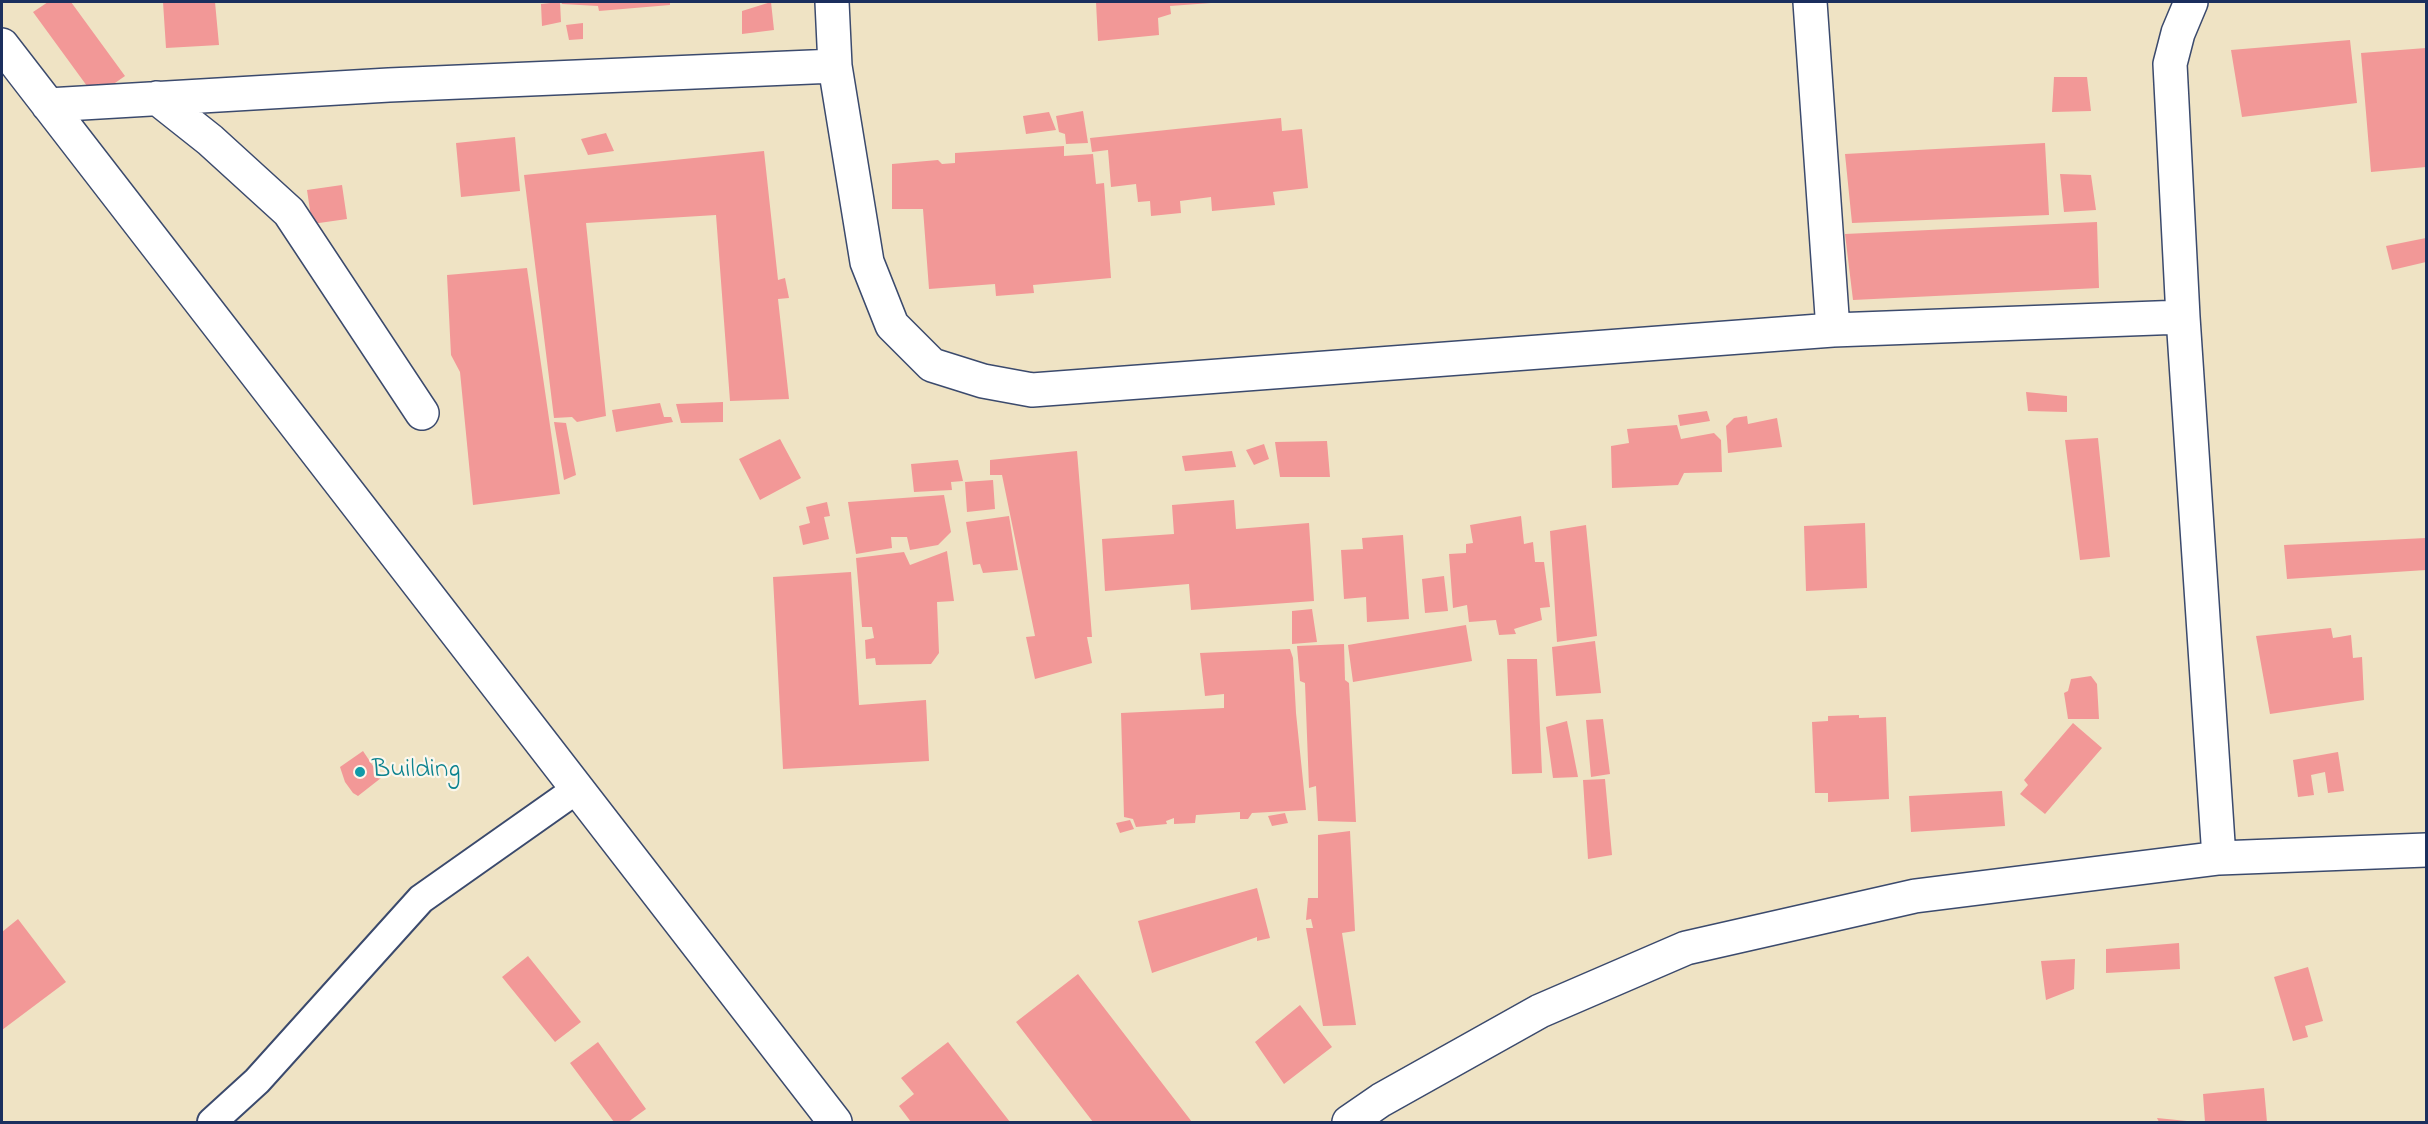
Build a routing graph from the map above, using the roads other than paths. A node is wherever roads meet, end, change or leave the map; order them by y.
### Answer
1 (832, 2) edge
2 (1810, 2) edge
3 (2191, 2) edge
4 (2, 45) edge
5 (835, 66) junction
6 (158, 98) junction
7 (48, 105) junction
8 (2183, 317) junction
9 (1833, 330) junction
10 (422, 412) dead end
11 (577, 789) junction
12 (2427, 850) edge
13 (2219, 858) junction
14 (212, 1122) edge
15 (835, 1122) edge
16 (1349, 1122) edge

1 - 5 street
2 - 9 street
3 - 8 street
4 - 7 street
5 - 6 street
5 - 9 street
6 - 7 street
6 - 10 street
7 - 11 street
8 - 9 street
8 - 13 street
11 - 14 lane
11 - 15 street
12 - 13 street
13 - 16 street

